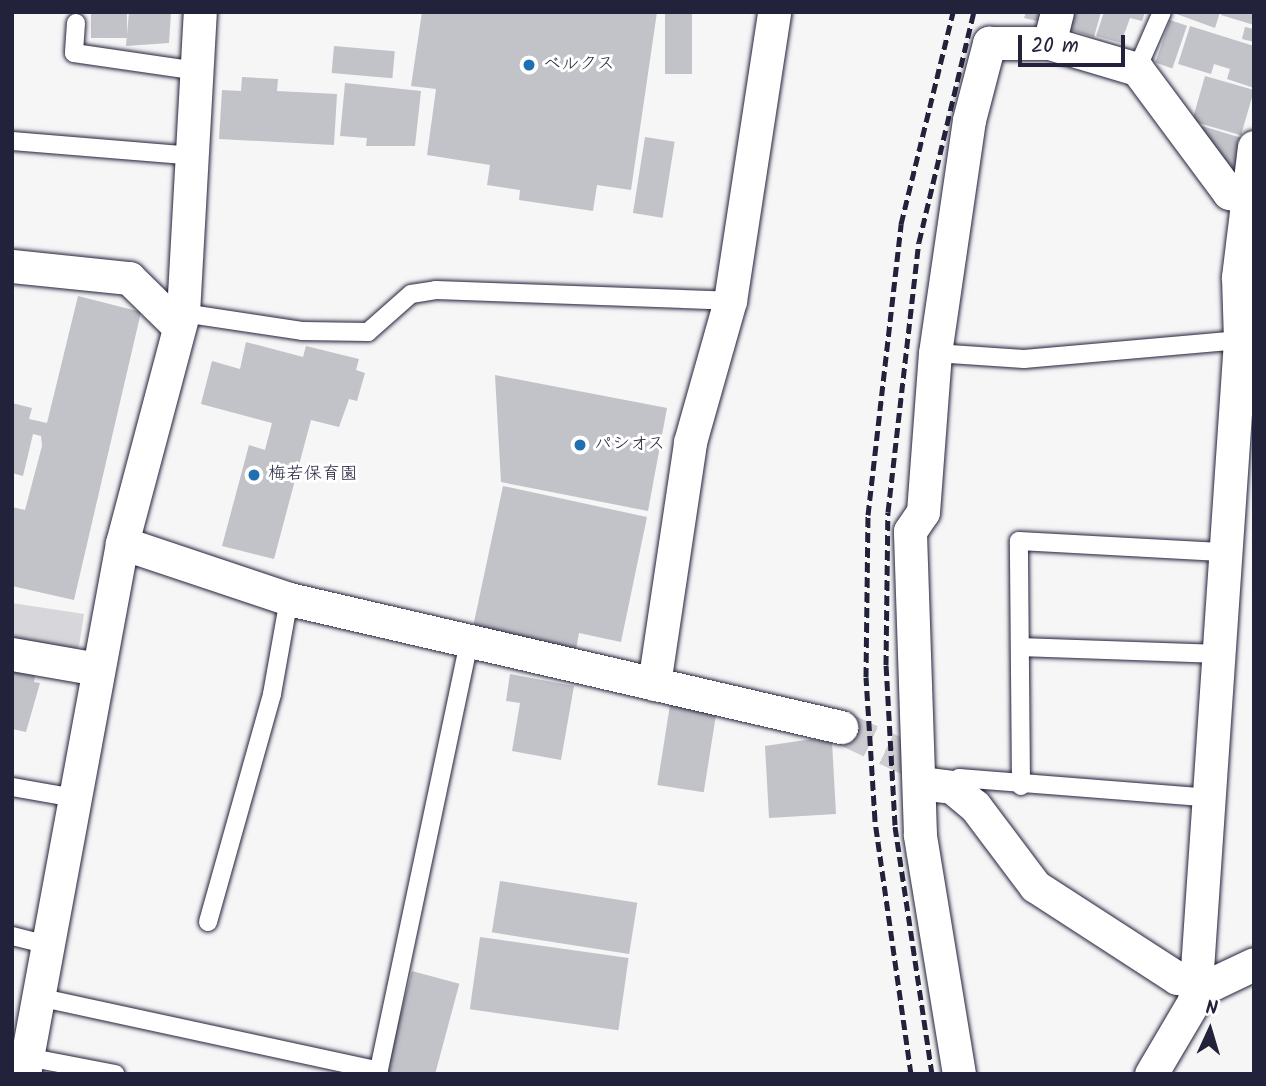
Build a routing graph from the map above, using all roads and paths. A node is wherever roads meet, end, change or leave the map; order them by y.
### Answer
1 (200, 12) edge
2 (774, 12) edge
3 (1162, 12) edge
4 (76, 23) dead end
5 (1053, 28) edge
6 (1137, 69) junction
7 (197, 71) junction
8 (12, 141) edge
9 (1254, 147) edge
10 (193, 156) junction
11 (1249, 198) edge
12 (12, 266) edge
13 (730, 301) junction
14 (181, 320) junction
15 (1244, 326) edge
16 (935, 354) junction
17 (1244, 425) edge
18 (122, 543) junction
19 (1221, 552) junction
20 (289, 599) junction
21 (469, 644) junction
22 (1021, 647) junction
23 (12, 654) edge
24 (1219, 654) junction
25 (98, 669) junction
26 (654, 684) junction
27 (841, 727) tunnel mouth
28 (936, 785) junction
29 (1021, 786) junction
30 (12, 787) edge
31 (75, 799) junction
32 (1211, 799) junction
33 (208, 922) dead end
34 (12, 936) edge
35 (48, 945) junction
36 (1254, 964) edge
37 (1196, 984) junction
38 (38, 997) junction
39 (25, 1065) edge
40 (378, 1072) edge
41 (115, 1074) edge
42 (960, 1074) edge
43 (1151, 1074) edge

1 - 7 street
2 - 13 street
3 - 6 lane
4 - 7 lane
5 - 6 street
5 - 16 street
6 - 11 street
7 - 10 street
8 - 10 lane
9 - 11 street
10 - 14 street
11 - 15 street
12 - 14 street
13 - 14 lane
13 - 26 street
14 - 18 street
15 - 16 lane
15 - 17 street
16 - 28 street
17 - 19 street
18 - 20 street
18 - 25 street
19 - 22 lane
19 - 24 street
20 - 21 street
20 - 33 lane
21 - 26 street
21 - 40 lane
22 - 24 lane
22 - 29 lane
23 - 25 street
24 - 32 street
25 - 31 street
26 - 27 street
28 - 29 lane
28 - 37 street
28 - 42 street
29 - 32 lane
30 - 31 lane
31 - 35 street
32 - 37 street
34 - 35 lane
35 - 38 street
36 - 37 street
37 - 43 street
38 - 39 street
38 - 40 lane
39 - 41 lane

